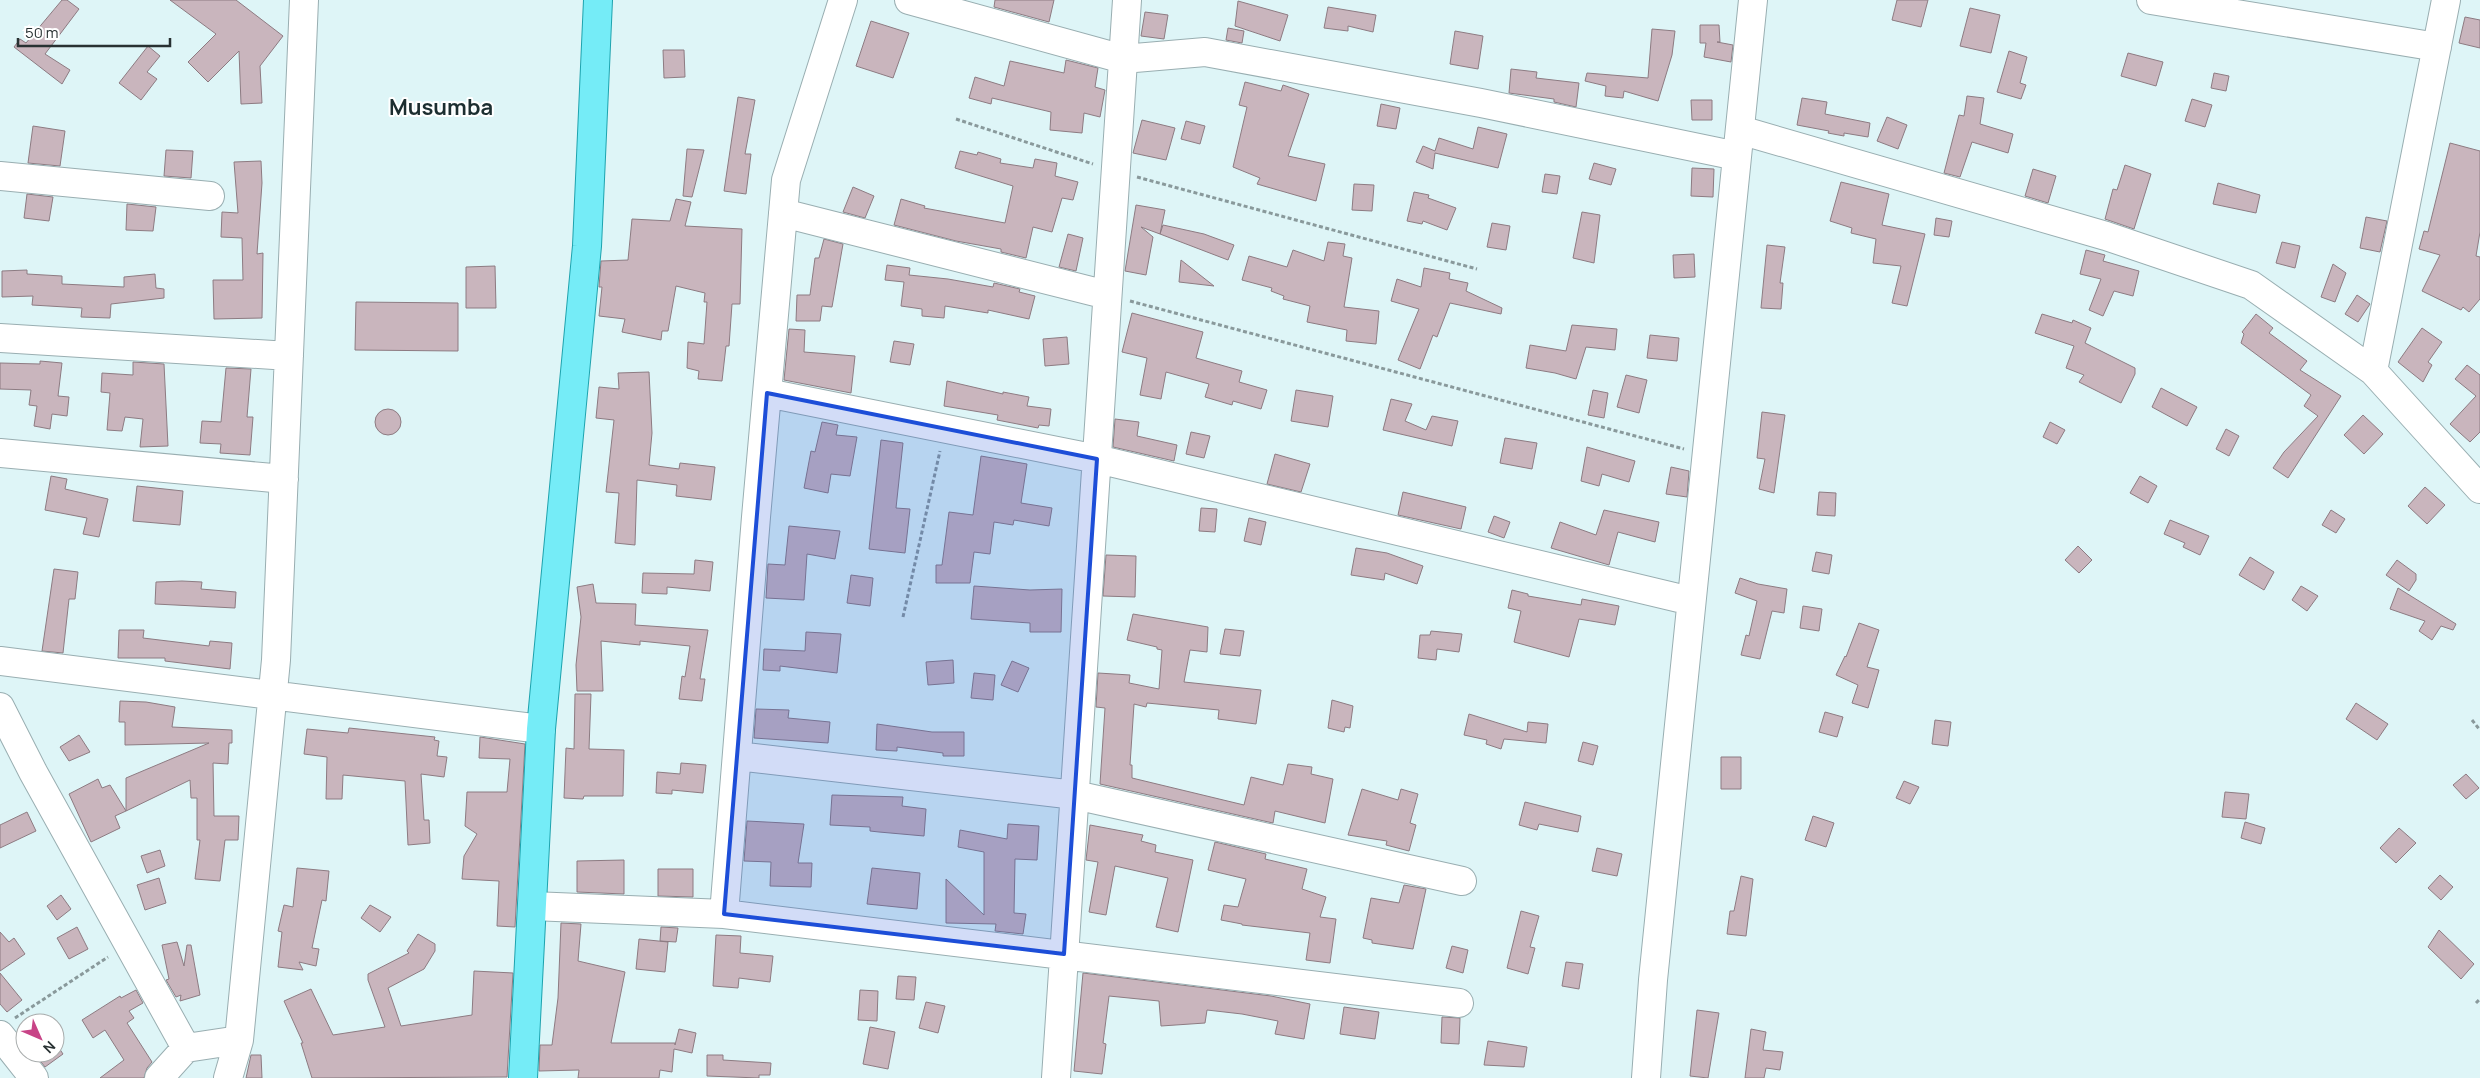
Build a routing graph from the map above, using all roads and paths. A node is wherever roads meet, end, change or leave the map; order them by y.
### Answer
1 (304, 0) edge
2 (598, 0) edge
3 (843, 0) edge
4 (909, 0) edge
5 (1126, 0) edge
6 (1753, 0) edge
7 (2151, 0) edge
8 (2446, 0) edge
9 (2437, 47) junction
10 (1123, 59) junction
11 (956, 119) dead end
12 (1739, 143) junction
13 (1116, 172) junction
14 (0, 176) edge
15 (210, 196) dead end
16 (783, 213) junction
17 (1477, 269) dead end
18 (1107, 295) junction
19 (0, 338) edge
20 (289, 356) junction
21 (2373, 371) junction
22 (767, 393) junction
23 (945, 428) junction
24 (0, 453) edge
25 (1706, 455) junction
26 (1097, 459) junction
27 (284, 479) junction
28 (2480, 488) edge
29 (1691, 601) junction
30 (903, 617) dead end
31 (0, 661) edge
32 (272, 696) junction
33 (0, 707) edge
34 (2472, 720) dead end
35 (541, 729) junction
36 (2480, 730) edge
37 (737, 756) junction
38 (1075, 795) junction
39 (1462, 881) dead end
40 (532, 906) junction
41 (724, 914) junction
42 (128, 944) junction
43 (1064, 954) junction
44 (2480, 999) edge
45 (1460, 1003) dead end
46 (2476, 1003) dead end
47 (4, 1029) edge
48 (239, 1040) junction
49 (186, 1048) junction
50 (34, 1078) edge
51 (159, 1078) edge
52 (228, 1078) edge
53 (524, 1078) edge
54 (1056, 1078) edge
55 (1646, 1078) edge

1 - 20 street
2 - 35 main road
3 - 16 street
4 - 10 street
5 - 10 street
6 - 12 street
7 - 9 street
8 - 9 street
9 - 21 street
10 - 12 street
10 - 13 street
11 - 13 path
12 - 21 street
12 - 25 street
13 - 17 path
13 - 18 street
14 - 15 street
16 - 18 street
16 - 22 street
18 - 25 path
18 - 26 street
19 - 20 street
20 - 27 street
21 - 28 street
22 - 23 street
22 - 37 street
23 - 26 street
23 - 30 path
24 - 27 street
25 - 29 street
26 - 29 street
26 - 38 street
27 - 32 street
29 - 55 street
31 - 32 street
32 - 35 street
32 - 48 street
33 - 42 street
34 - 36 path
35 - 40 main road
37 - 38 street
37 - 41 street
38 - 39 street
38 - 43 street
40 - 41 street
40 - 53 main road
41 - 43 street
42 - 47 path
42 - 49 street
43 - 45 street
43 - 54 street
44 - 46 path
47 - 50 street
48 - 49 street
48 - 52 street
49 - 51 street

